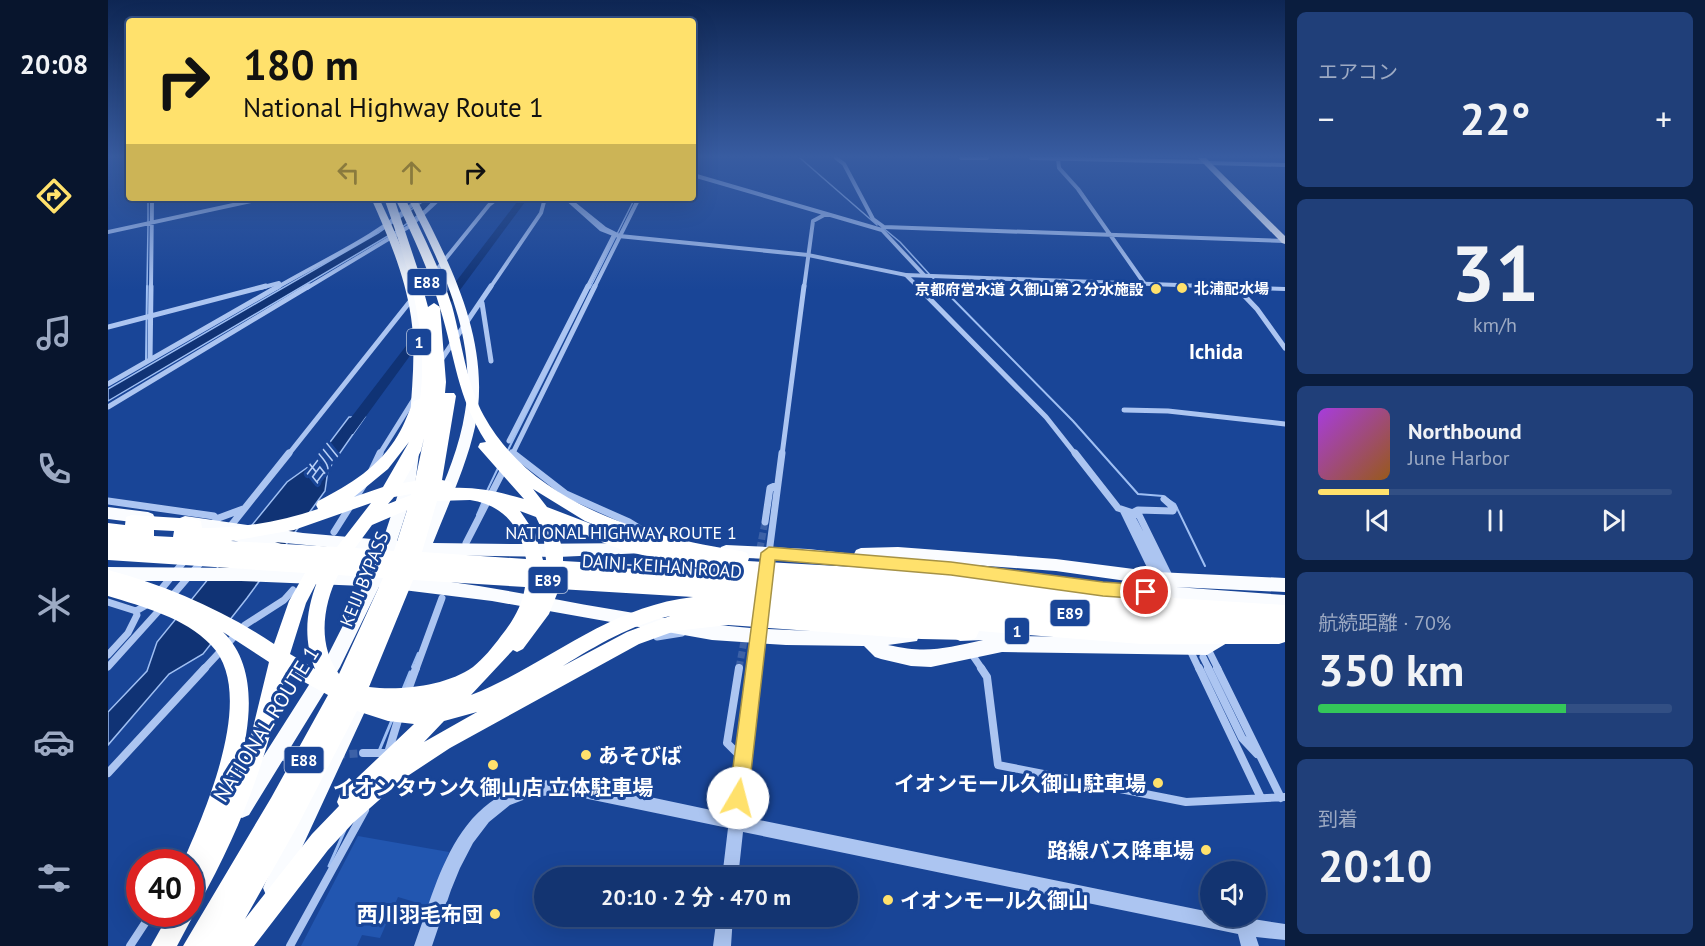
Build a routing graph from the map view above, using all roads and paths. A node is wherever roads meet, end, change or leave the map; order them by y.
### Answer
1 (152, 202) edge
2 (246, 202) edge
3 (377, 202) edge
4 (391, 202) edge
5 (392, 202) edge
6 (402, 202) edge
7 (414, 202) edge
8 (416, 202) edge
9 (436, 202) edge
10 (493, 202) edge
11 (544, 202) edge
12 (572, 202) edge
13 (637, 202) edge
14 (786, 202) edge
15 (864, 202) edge
16 (1087, 202) edge
17 (1246, 202) edge
18 (826, 214) junction
19 (151, 223) junction
20 (883, 229) junction
21 (108, 232) edge
22 (1108, 234) junction
23 (617, 236) junction
24 (1285, 241) edge
25 (808, 255) junction
26 (906, 275) junction
27 (927, 275) junction
28 (1144, 283) junction
29 (283, 284) junction
30 (1236, 287) junction
31 (586, 288) junction
32 (594, 289) junction
33 (1285, 289) edge
34 (442, 294) junction
35 (482, 303) junction
36 (150, 316) junction
37 (108, 327) edge
38 (1285, 348) edge
39 (555, 350) junction
40 (563, 351) junction
41 (428, 355) junction
42 (150, 360) junction
43 (491, 361) dead end
44 (464, 381) junction
45 (108, 384) edge
46 (108, 407) edge
47 (1124, 410) dead end
48 (1285, 424) edge
49 (516, 426) junction
50 (525, 428) junction
51 (508, 441) dead end
52 (513, 453) junction
53 (777, 485) junction
54 (1164, 499) dead end
55 (108, 501) edge
56 (243, 509) junction
57 (108, 513) edge
58 (1127, 513) junction
59 (216, 519) junction
60 (108, 521) edge
61 (173, 521) junction
62 (765, 522) tunnel mouth
63 (108, 530) edge
64 (334, 532) dead end
65 (108, 540) edge
66 (466, 543) dead end
67 (423, 548) junction
68 (660, 548) junction
69 (108, 552) edge
70 (769, 553) junction
71 (808, 555) junction
72 (400, 565) junction
73 (108, 575) edge
74 (1163, 577) junction
75 (374, 581) junction
76 (293, 583) junction
77 (1285, 585) edge
78 (108, 588) edge
79 (1093, 589) junction
80 (442, 598) dead end
81 (1254, 599) junction
82 (108, 602) edge
83 (148, 603) junction
84 (1285, 604) edge
85 (136, 611) junction
86 (1285, 613) edge
87 (148, 623) junction
88 (713, 632) junction
89 (1231, 633) junction
90 (758, 635) junction
91 (1141, 636) junction
92 (1283, 636) edge
93 (867, 638) junction
94 (1189, 647) junction
95 (970, 651) junction
96 (1205, 652) junction
97 (108, 655) edge
98 (108, 667) edge
99 (739, 668) tunnel mouth
100 (1242, 738) junction
101 (363, 753) tunnel mouth
102 (387, 753) junction
103 (1240, 754) junction
104 (308, 756) dead end
105 (280, 757) dead end
106 (254, 759) dead end
107 (743, 759) junction
108 (1262, 759) junction
109 (108, 773) edge
110 (395, 784) junction
111 (1283, 797) edge
112 (1261, 798) junction
113 (736, 824) junction
114 (191, 849) edge
115 (198, 849) edge
116 (204, 866) edge
117 (731, 867) edge
118 (204, 871) edge
119 (1200, 918) edge
120 (142, 927) edge
121 (167, 927) edge
122 (174, 927) edge
123 (724, 927) edge
124 (1244, 927) joint
125 (1285, 932) edge
126 (130, 946) edge
127 (157, 946) edge
128 (163, 946) edge
129 (195, 946) edge
130 (216, 946) edge
131 (240, 946) edge
132 (290, 946) edge
133 (423, 946) edge
134 (722, 946) edge
135 (1250, 946) edge

1 - 19 street
2 - 19 street
3 - 72 highway, 1
4 - 41 highway
5 - 72 highway, KEIJI BYPASS / E88
6 - 34 highway, KEIJI BYPASS / E88
7 - 67 highway, 1
8 - 29 street
9 - 46 street
10 - 56 street
11 - 35 street
12 - 23 street
13 - 23 street
14 - 18 street
15 - 20 street
16 - 22 street
17 - 24 main road
18 - 20 street
18 - 25 street
19 - 21 street
19 - 36 street
20 - 22 street
20 - 27 street
22 - 24 street
22 - 28 street
23 - 25 street
23 - 31 street
23 - 32 street
25 - 26 street
25 - 53 street
26 - 27 street
26 - 58 street
27 - 28 street
28 - 30 street
29 - 36 street
29 - 42 street
30 - 33 street
30 - 38 street
31 - 32 street
31 - 39 street
32 - 40 street
34 - 44 highway
34 - 72 highway, KEIJI BYPASS / E88
35 - 43 street
35 - 64 street
36 - 37 street
36 - 42 street
39 - 40 street
39 - 49 street
40 - 50 street
41 - 60 highway
41 - 91 highway
42 - 45 street
44 - 73 highway
44 - 79 highway
47 - 48 street
49 - 50 street
49 - 51 street
50 - 52 street
52 - 66 street
52 - 68 street
53 - 62 street
53 - 70 street
54 - 58 street
55 - 59 street
56 - 59 street
56 - 87 street
57 - 61 highway, NATIONAL HIGHWAY ROUTE 1 / 1
58 - 74 street
58 - 74 street
59 - 83 street
61 - 72 highway, NATIONAL HIGHWAY ROUTE 1 / 1
61 - 72 highway
63 - 131 highway
65 - 86 highway, DAINI-KEIHAN ROAD / E89
67 - 68 highway, NATIONAL HIGHWAY ROUTE 1 / 1
67 - 72 highway, 1
67 - 72 highway, NATIONAL HIGHWAY ROUTE 1 / 1
68 - 70 highway, NATIONAL HIGHWAY ROUTE 1 / 1
69 - 92 highway, DAINI-KEIHAN ROAD / E89
70 - 71 highway, NATIONAL HIGHWAY ROUTE 1 / 1
70 - 90 street
71 - 74 highway
71 - 81 highway, NATIONAL HIGHWAY ROUTE 1 / 1
72 - 75 highway, NATIONAL HIGHWAY ROUTE 1 / 1
72 - 75 highway, 1
72 - 88 highway, NATIONAL HIGHWAY ROUTE 1 / 1
72 - 129 highway, KEIJI BYPASS / E88
72 - 130 highway, KEIJI BYPASS / E88
72 - 131 highway, 1
73 - 76 highway, NATIONAL HIGHWAY ROUTE 1 / 1
74 - 77 highway
75 - 76 highway, NATIONAL HIGHWAY ROUTE 1 / 1
75 - 116 highway, NATIONAL ROUTE 1 / 1
76 - 109 street
78 - 115 highway
79 - 84 highway
79 - 118 highway
80 - 102 street
81 - 84 highway, NATIONAL HIGHWAY ROUTE 1 / 1
81 - 92 street
82 - 85 street
83 - 85 street
83 - 87 street
85 - 97 street
87 - 98 street
88 - 90 highway, NATIONAL HIGHWAY ROUTE 1 / 1
88 - 110 street
89 - 92 highway, NATIONAL HIGHWAY ROUTE 1 / 1
89 - 93 highway, NATIONAL HIGHWAY ROUTE 1 / 1
89 - 96 highway
90 - 93 highway, NATIONAL HIGHWAY ROUTE 1 / 1
90 - 107 street
91 - 92 highway
91 - 131 highway
93 - 95 highway
94 - 95 highway
94 - 96 highway
94 - 103 street
95 - 112 street
96 - 100 street
96 - 108 street
99 - 107 street
100 - 103 street
100 - 108 street
101 - 102 street
102 - 110 street
103 - 112 street
104 - 105 street
106 - 114 street
107 - 113 street
108 - 111 street
110 - 132 street
111 - 112 street
113 - 117 street
113 - 119 street
113 - 133 street
120 - 126 street
121 - 127 highway
122 - 128 highway
123 - 134 street
124 - 125 street
124 - 135 street

